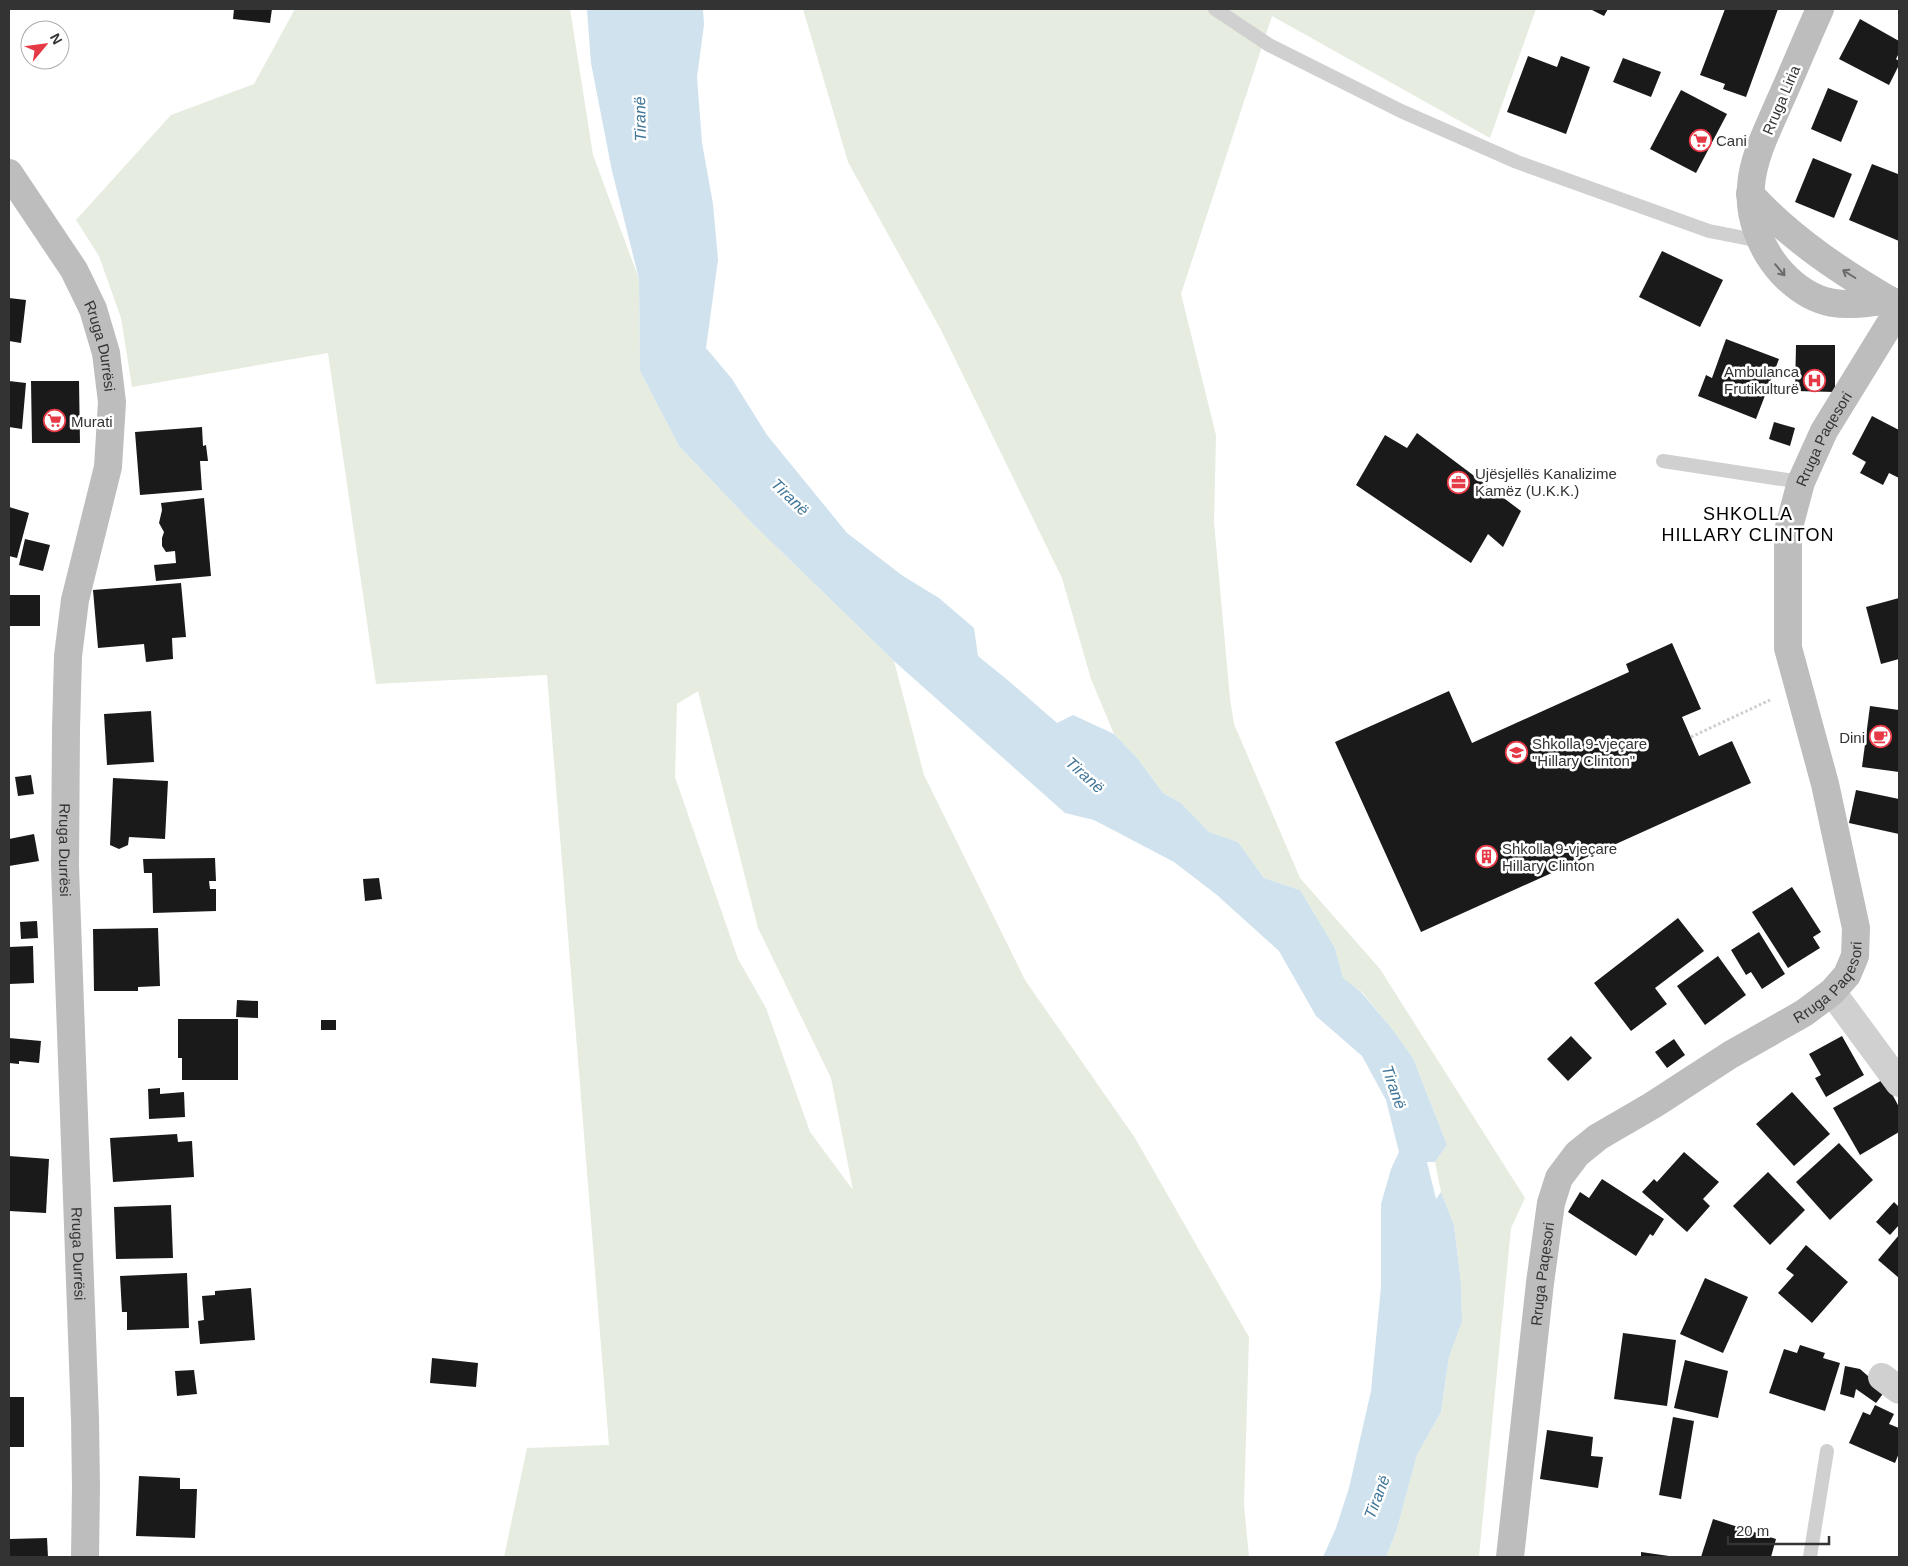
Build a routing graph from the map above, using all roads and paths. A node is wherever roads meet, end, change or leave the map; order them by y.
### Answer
1 (1214, 9) edge
2 (1813, 13) edge
3 (9, 173) edge
4 (1750, 194) junction
5 (1760, 241) junction
6 (1896, 305) edge
7 (1663, 461) dead end
8 (1800, 482) junction
9 (1769, 700) dead end
10 (1691, 737) dead end
11 (1832, 992) junction
12 (1899, 1083) edge
13 (1827, 1451) dead end
14 (85, 1557) edge
15 (1510, 1557) edge
16 (1810, 1557) edge

1 - 5 lane
2 - 4 street, Rruga Liria
3 - 14 street, Rruga Durrësi
4 - 5 street, Rruga Liria
6 -> 4 street
5 -> 6 street, Rruga Liria
6 - 8 street, Rruga Paqesori
7 - 8 lane
8 - 11 street, Rruga Paqesori
9 - 10 path
11 - 12 street
11 - 15 street, Rruga Paqesori
13 - 16 lane

